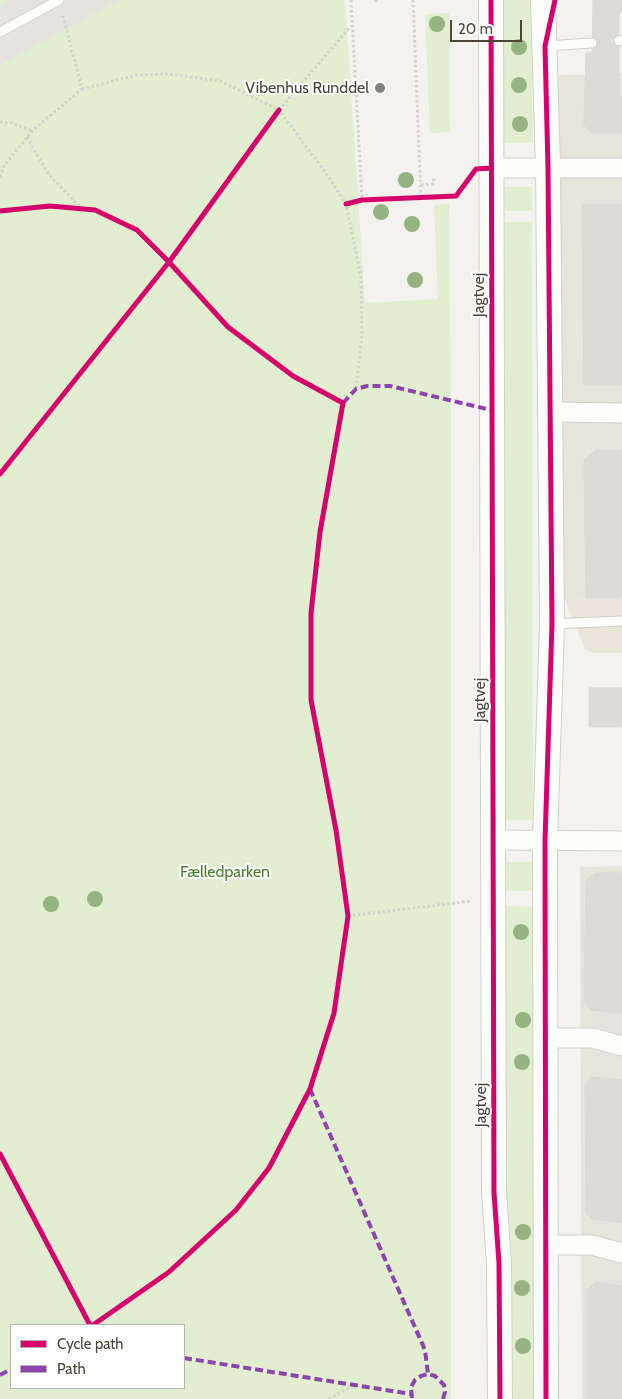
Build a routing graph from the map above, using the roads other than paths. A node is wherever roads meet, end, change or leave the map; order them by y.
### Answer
1 (59, 0) edge
2 (491, 0) edge
3 (544, 0) edge
4 (555, 0) edge
5 (0, 32) edge
6 (592, 43) dead end
7 (545, 46) junction
8 (491, 168) junction
9 (548, 168) junction
10 (622, 168) edge
11 (550, 412) junction
12 (622, 413) edge
13 (622, 621) edge
14 (552, 624) junction
15 (493, 840) junction
16 (545, 841) junction
17 (622, 842) edge
18 (546, 1038) junction
19 (622, 1046) edge
20 (546, 1245) junction
21 (622, 1252) edge
22 (500, 1399) edge
23 (546, 1399) edge

1 - 5 lane
2 - 8 street, Jagtvej
3 - 7 street
4 - 7 street
6 - 7 lane
7 - 9 street
8 - 9 street
8 - 15 street, Jagtvej
9 - 10 street
9 - 11 street
11 - 12 street
11 - 14 street
13 - 14 lane
14 - 16 street
15 - 16 street
15 - 22 street, Jagtvej
16 - 17 street
16 - 18 street
18 - 19 street
18 - 20 street
20 - 21 street
20 - 23 street

